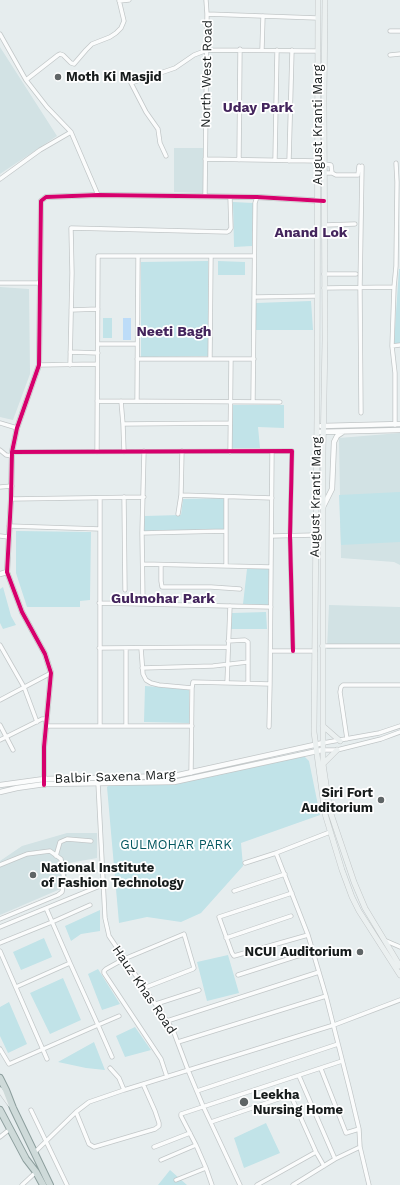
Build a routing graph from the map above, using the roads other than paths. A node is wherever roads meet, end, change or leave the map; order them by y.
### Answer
1 (128, 0) edge
2 (206, 0) edge
3 (318, 0) edge
4 (325, 0) edge
5 (119, 1) edge
6 (207, 14) junction
7 (263, 16) junction
8 (317, 18) junction
9 (390, 31) dead end
10 (400, 31) edge
11 (0, 34) edge
12 (207, 50) junction
13 (240, 50) junction
14 (262, 50) junction
15 (277, 50) junction
16 (292, 50) junction
17 (318, 51) junction
18 (400, 54) edge
19 (390, 55) dead end
20 (26, 80) junction
21 (71, 132) junction
22 (166, 156) dead end
23 (205, 159) junction
24 (239, 160) junction
25 (275, 160) junction
26 (289, 160) junction
27 (318, 161) junction
28 (396, 163) dead end
29 (325, 164) junction
30 (325, 173) junction
31 (333, 173) junction
32 (0, 179) edge
33 (399, 182) edge
34 (98, 195) junction
35 (205, 196) junction
36 (230, 197) junction
37 (257, 197) junction
38 (324, 201) junction
39 (317, 202) junction
40 (398, 220) edge
41 (355, 224) dead end
42 (325, 225) junction
43 (398, 244) edge
44 (138, 256) junction
45 (211, 256) junction
46 (254, 256) junction
47 (398, 266) edge
48 (324, 274) junction
49 (356, 274) dead end
50 (0, 283) edge
51 (40, 283) junction
52 (394, 287) junction
53 (324, 288) junction
54 (360, 288) junction
55 (318, 296) junction
56 (254, 297) junction
57 (98, 309) junction
58 (71, 310) junction
59 (98, 344) junction
60 (137, 344) junction
61 (400, 345) edge
62 (392, 346) junction
63 (70, 352) junction
64 (98, 353) junction
65 (137, 359) junction
66 (210, 359) junction
67 (231, 359) junction
68 (254, 360) junction
69 (70, 364) junction
70 (97, 364) junction
71 (39, 366) junction
72 (395, 373) junction
73 (400, 373) edge
74 (97, 401) junction
75 (121, 401) junction
76 (137, 401) junction
77 (230, 401) junction
78 (253, 401) junction
79 (280, 402) dead end
80 (362, 413) dead end
81 (0, 423) edge
82 (230, 423) junction
83 (123, 424) junction
84 (397, 425) edge
85 (17, 428) junction
86 (317, 429) junction
87 (323, 429) junction
88 (400, 430) edge
89 (344, 432) junction
90 (0, 450) edge
91 (182, 451) junction
92 (97, 452) junction
93 (124, 452) junction
94 (144, 452) junction
95 (230, 452) junction
96 (272, 452) junction
97 (12, 454) junction
98 (12, 486) junction
99 (0, 487) edge
100 (181, 495) junction
101 (124, 497) junction
102 (144, 497) junction
103 (226, 497) junction
104 (100, 498) junction
105 (272, 498) junction
106 (12, 499) junction
107 (323, 507) junction
108 (178, 514) dead end
109 (9, 526) junction
110 (100, 529) junction
111 (226, 531) junction
112 (142, 533) junction
113 (315, 535) junction
114 (0, 536) edge
115 (272, 536) junction
116 (290, 536) junction
117 (9, 537) junction
118 (144, 564) junction
119 (161, 564) junction
120 (226, 566) junction
121 (271, 567) junction
122 (7, 572) junction
123 (0, 574) edge
124 (240, 589) dead end
125 (126, 590) dead end
126 (99, 603) junction
127 (143, 604) junction
128 (230, 606) junction
129 (271, 607) junction
130 (228, 641) junction
131 (0, 645) edge
132 (322, 646) junction
133 (400, 646) edge
134 (228, 647) junction
135 (99, 648) junction
136 (126, 648) junction
137 (141, 648) junction
138 (270, 651) junction
139 (293, 651) junction
140 (315, 651) junction
141 (248, 662) junction
142 (227, 663) junction
143 (142, 668) junction
144 (51, 673) junction
145 (227, 683) junction
146 (248, 683) junction
147 (270, 684) junction
148 (400, 685) edge
149 (24, 687) junction
150 (192, 688) junction
151 (0, 700) edge
152 (47, 719) junction
153 (37, 722) junction
154 (0, 725) edge
155 (46, 726) junction
156 (100, 726) junction
157 (126, 726) junction
158 (192, 726) junction
159 (323, 726) junction
160 (400, 726) edge
161 (269, 727) dead end
162 (400, 732) edge
163 (7, 737) junction
164 (347, 739) junction
165 (0, 740) edge
166 (340, 740) junction
167 (323, 743) junction
168 (316, 745) junction
169 (13, 750) dead end
170 (322, 750) junction
171 (337, 750) junction
172 (317, 751) junction
173 (323, 764) junction
174 (192, 775) junction
175 (44, 779) junction
176 (98, 781) junction
177 (44, 785) junction
178 (0, 786) edge
179 (0, 792) edge
180 (330, 832) junction
181 (91, 840) dead end
182 (276, 853) junction
183 (56, 856) junction
184 (245, 863) dead end
185 (0, 865) edge
186 (285, 874) junction
187 (100, 886) dead end
188 (234, 891) dead end
189 (292, 893) junction
190 (90, 905) dead end
191 (46, 908) junction
192 (291, 916) dead end
193 (0, 919) edge
194 (52, 922) junction
195 (0, 928) edge
196 (308, 935) junction
197 (226, 938) junction
198 (384, 939) junction
199 (0, 943) edge
200 (400, 947) edge
201 (313, 951) junction
202 (0, 952) edge
203 (124, 959) junction
204 (70, 963) junction
205 (398, 964) edge
206 (319, 972) junction
207 (238, 974) dead end
208 (400, 975) edge
209 (16, 987) junction
210 (144, 988) junction
211 (200, 990) dead end
212 (326, 996) junction
213 (400, 1000) edge
214 (156, 1004) junction
215 (120, 1016) dead end
216 (167, 1021) junction
217 (98, 1025) junction
218 (334, 1025) junction
219 (178, 1042) junction
220 (338, 1044) junction
221 (0, 1049) edge
222 (43, 1050) junction
223 (112, 1058) dead end
224 (47, 1059) dead end
225 (342, 1061) junction
226 (110, 1068) dead end
227 (321, 1069) junction
228 (188, 1070) junction
229 (299, 1076) junction
230 (167, 1077) junction
231 (0, 1078) edge
232 (143, 1084) junction
233 (0, 1090) edge
234 (124, 1090) junction
235 (197, 1091) junction
236 (203, 1106) junction
237 (13, 1108) junction
238 (0, 1110) edge
239 (31, 1110) dead end
240 (76, 1112) junction
241 (211, 1122) junction
242 (10, 1129) junction
243 (359, 1129) junction
244 (0, 1131) edge
245 (190, 1133) junction
246 (1, 1136) edge
247 (46, 1141) junction
248 (196, 1145) junction
249 (154, 1147) dead end
250 (360, 1147) junction
251 (35, 1152) junction
252 (316, 1152) junction
253 (335, 1159) junction
254 (161, 1160) dead end
255 (324, 1166) junction
256 (206, 1168) junction
257 (36, 1172) junction
258 (176, 1180) dead end
259 (22, 1185) edge
260 (43, 1185) edge
261 (50, 1185) edge
262 (67, 1185) edge
263 (212, 1185) edge
264 (240, 1185) edge
265 (257, 1185) edge
266 (293, 1185) edge
267 (368, 1185) edge

1 - 5 street
2 - 6 street
3 - 8 main road, August Kranti Marg
4 - 29 main road, August Kranti Marg
5 - 20 street
6 - 7 street, North West Road
6 - 12 street, North West Road
7 - 8 street, North West Road
7 - 14 street
8 - 17 main road, August Kranti Marg
9 - 10 street
11 - 20 street
12 - 13 street
12 - 22 street
12 - 23 street, North West Road
13 - 14 street
13 - 24 street
14 - 15 street
15 - 16 street
15 - 25 street
16 - 17 street
16 - 26 street
17 - 27 main road, August Kranti Marg
18 - 19 street
20 - 21 street
21 - 32 street
21 - 34 street
23 - 24 street
23 - 35 street, North West Road
24 - 25 street
25 - 26 street
26 - 27 street
27 - 39 main road, August Kranti Marg
28 - 33 street
29 - 30 main road, August Kranti Marg
29 - 31 street
30 - 31 street
30 - 38 main road, August Kranti Marg
31 - 54 street
33 - 40 street
34 - 35 street
34 - 51 street
35 - 36 street
36 - 37 street
36 - 58 street
37 - 39 street
37 - 46 street
38 - 39 street
38 - 42 main road, August Kranti Marg
39 - 55 main road, August Kranti Marg
40 - 43 street
41 - 42 street
42 - 48 main road, August Kranti Marg
43 - 47 street
44 - 45 street
44 - 57 street
44 - 60 street
45 - 46 street
45 - 66 street
46 - 56 street
47 - 52 street
48 - 49 street
48 - 53 main road, August Kranti Marg
50 - 51 street
51 - 71 street
52 - 54 street
52 - 62 street
53 - 54 street
53 - 87 main road, August Kranti Marg
54 - 80 street
55 - 56 street
55 - 86 main road, August Kranti Marg
56 - 68 street
57 - 58 street
57 - 59 street
58 - 63 street
59 - 60 street
59 - 64 street
60 - 65 street
61 - 62 street
62 - 72 street
63 - 64 street
63 - 69 street
64 - 70 street
65 - 66 street
65 - 76 street
66 - 67 street
67 - 68 street
67 - 77 street
68 - 78 street
69 - 70 street
69 - 71 street
70 - 74 street
71 - 85 street
72 - 73 street
72 - 84 street
74 - 75 street
74 - 92 street
75 - 76 street
75 - 83 street
76 - 77 street
77 - 78 street
77 - 82 street
78 - 79 street
81 - 85 street
82 - 83 street
82 - 95 street
83 - 93 street
84 - 87 street
85 - 97 street
86 - 87 street
86 - 113 main road, August Kranti Marg
87 - 89 street
87 - 107 main road, August Kranti Marg
88 - 89 street
89 - 107 street
90 - 97 street
91 - 94 street
91 - 95 street
91 - 100 street
92 - 93 street
92 - 97 street
93 - 94 street
94 - 102 street
95 - 96 street
96 - 105 street
96 - 116 street
97 - 98 street
98 - 99 street
98 - 106 street
100 - 103 street
100 - 108 street
101 - 102 street
101 - 104 street
101 - 125 street
102 - 112 street
103 - 105 street
103 - 111 street
104 - 106 street
104 - 110 street
105 - 115 street
106 - 109 street
107 - 132 main road, August Kranti Marg
109 - 110 street
109 - 117 street
110 - 126 street
111 - 112 street
111 - 120 street
112 - 118 street
113 - 116 street
113 - 140 main road, August Kranti Marg
114 - 117 street
115 - 116 street
115 - 121 street
116 - 139 street
117 - 122 street
118 - 119 street
118 - 127 street
119 - 120 street
119 - 124 street
120 - 121 street
121 - 129 street
122 - 123 street
122 - 144 street
126 - 127 street
126 - 135 street
127 - 128 street
128 - 129 street
128 - 130 street
129 - 138 street
130 - 134 street
130 - 141 street
131 - 149 street
132 - 133 street
132 - 159 main road, August Kranti Marg
134 - 137 street
134 - 142 street
135 - 136 street
135 - 156 street
136 - 137 street
136 - 157 street
137 - 143 street
138 - 139 street
138 - 147 street
139 - 140 street
140 - 168 main road, August Kranti Marg
141 - 142 street
141 - 146 street
142 - 143 street
142 - 145 street
143 - 150 street
144 - 149 street
144 - 152 street
145 - 146 street
145 - 150 street
146 - 147 street
147 - 161 street
148 - 164 street
149 - 151 street
149 - 153 street
150 - 158 street
152 - 153 street
152 - 155 street
153 - 163 street
154 - 163 street
155 - 156 street
155 - 175 street
156 - 157 street
157 - 158 street
158 - 174 street
159 - 166 main road
159 - 167 main road, August Kranti Marg
160 - 164 street
162 - 171 street
163 - 165 street
163 - 169 street
164 - 166 street
166 - 167 street
167 - 168 street, Balbir Saxena Marg
167 - 170 main road, August Kranti Marg
168 - 172 main road, August Kranti Marg
168 - 174 street, Balbir Saxena Marg
170 - 171 street
170 - 172 street, Balbir Saxena Marg
170 - 173 main road, August Kranti Marg
171 - 173 main road
172 - 174 street, Balbir Saxena Marg
172 - 180 main road, August Kranti Marg
173 - 198 main road, August Kranti Marg
174 - 176 street, Balbir Saxena Marg
175 - 176 street, Balbir Saxena Marg
175 - 177 street
175 - 178 street, Balbir Saxena Marg
176 - 177 street, Balbir Saxena Marg
176 - 203 street, Hauz Khas Road
177 - 179 street, Balbir Saxena Marg
180 - 182 street
180 - 205 main road, August Kranti Marg
181 - 183 street
182 - 184 street
182 - 186 street
183 - 185 street
183 - 193 street
186 - 188 street
186 - 189 street
187 - 191 street
189 - 196 street
189 - 197 street
190 - 194 street
191 - 194 street
191 - 195 street
192 - 197 street
194 - 199 street
194 - 204 street
196 - 197 street
196 - 201 street
198 - 200 street
198 - 205 main road, August Kranti Marg
201 - 206 street
201 - 207 street
202 - 209 street
203 - 210 street, Hauz Khas Road
203 - 210 street
203 - 230 street
204 - 209 street
204 - 217 street
205 - 208 main road, August Kranti Marg
206 - 212 street
206 - 216 street
209 - 222 street
210 - 214 street, Hauz Khas Road
211 - 214 street
212 - 218 street
212 - 219 street
213 - 218 street
214 - 216 street, Hauz Khas Road
215 - 217 street
216 - 219 street, Hauz Khas Road
217 - 222 street
217 - 223 street
218 - 220 street
218 - 228 street
219 - 228 street, Hauz Khas Road
220 - 225 street
220 - 235 street
221 - 222 street
222 - 224 street
225 - 227 street
225 - 243 street
226 - 234 street
227 - 229 street
227 - 243 street
228 - 230 street
228 - 235 street, Hauz Khas Road
229 - 236 street
229 - 253 street
230 - 232 street
231 - 237 highway
232 - 234 street
232 - 240 street
233 - 237 main road
234 - 240 street
235 - 236 street, Hauz Khas Road
236 - 241 street, Hauz Khas Road
236 - 245 street
237 - 251 highway
238 - 242 highway
239 - 247 street
240 - 247 street
241 - 252 street
241 - 264 street, Hauz Khas Road
242 - 246 street
242 - 257 highway
243 - 250 street
244 - 246 street
245 - 248 street
245 - 249 street
247 - 251 street
247 - 262 street
248 - 254 street
248 - 256 street
250 - 253 street
250 - 267 street
251 - 261 highway
252 - 255 street
252 - 265 street
253 - 255 street
255 - 266 street
256 - 258 street
256 - 263 street
257 - 259 street
257 - 260 highway

